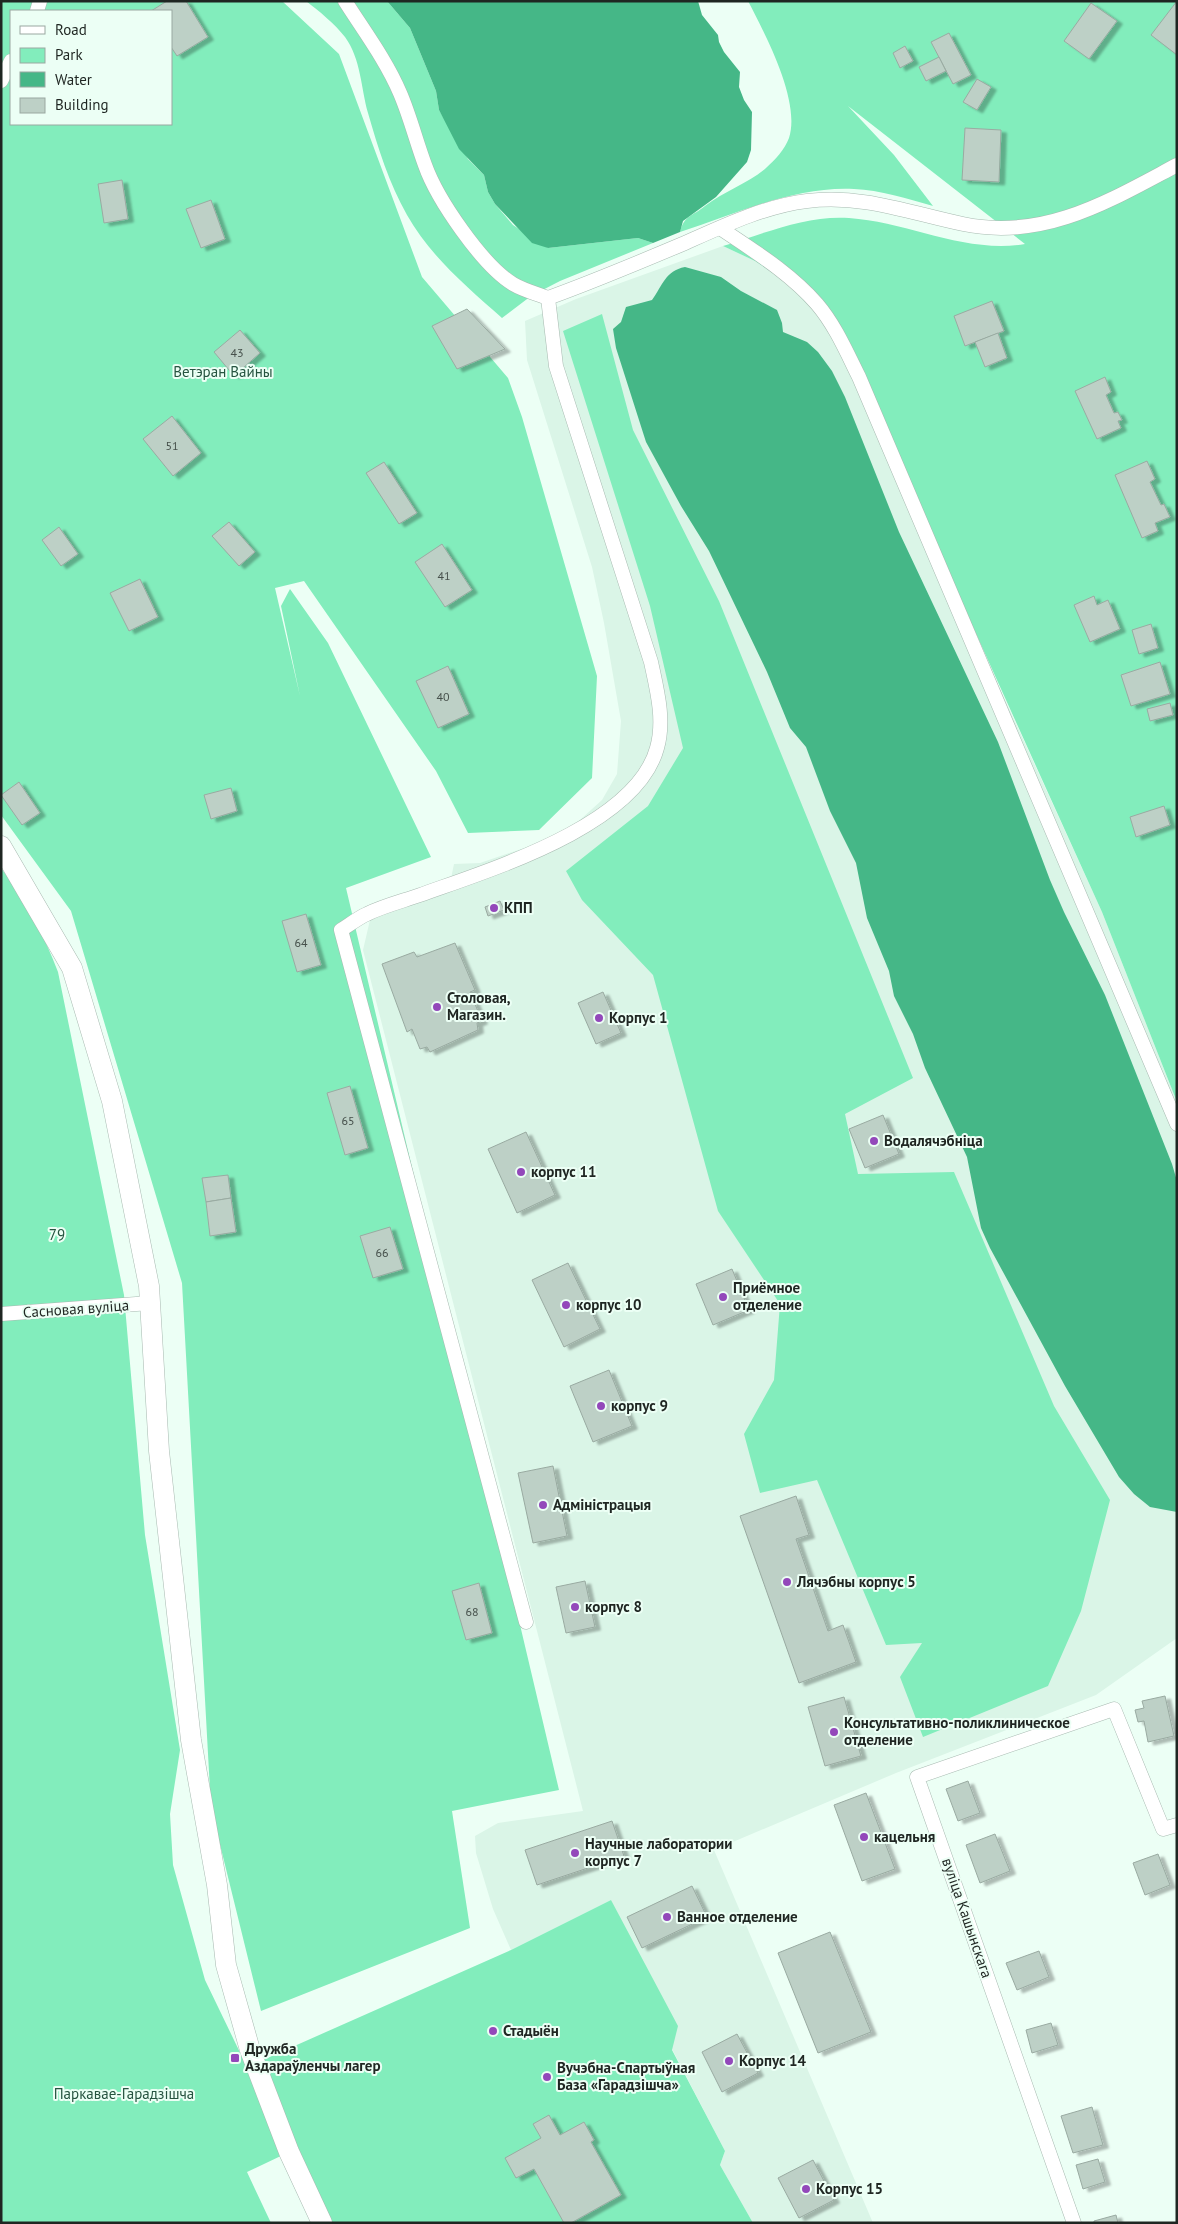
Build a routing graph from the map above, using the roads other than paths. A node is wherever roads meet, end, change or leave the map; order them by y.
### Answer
1 (345, 1) edge
2 (10, 63) edge
3 (1, 80) edge
4 (1177, 165) edge
5 (720, 228) junction
6 (548, 298) junction
7 (1, 846) edge
8 (1177, 1124) edge
9 (150, 1304) junction
10 (1, 1314) edge
11 (526, 1622) dead end
12 (1177, 1824) edge
13 (322, 2223) edge
14 (1074, 2223) edge

1 - 6 street
2 - 3 street
4 - 5 street
5 - 6 street
5 - 8 street
6 - 11 street
7 - 9 street
9 - 10 street, Сасновая вуліца
9 - 13 street
12 - 14 street, вуліца Кашынскага

